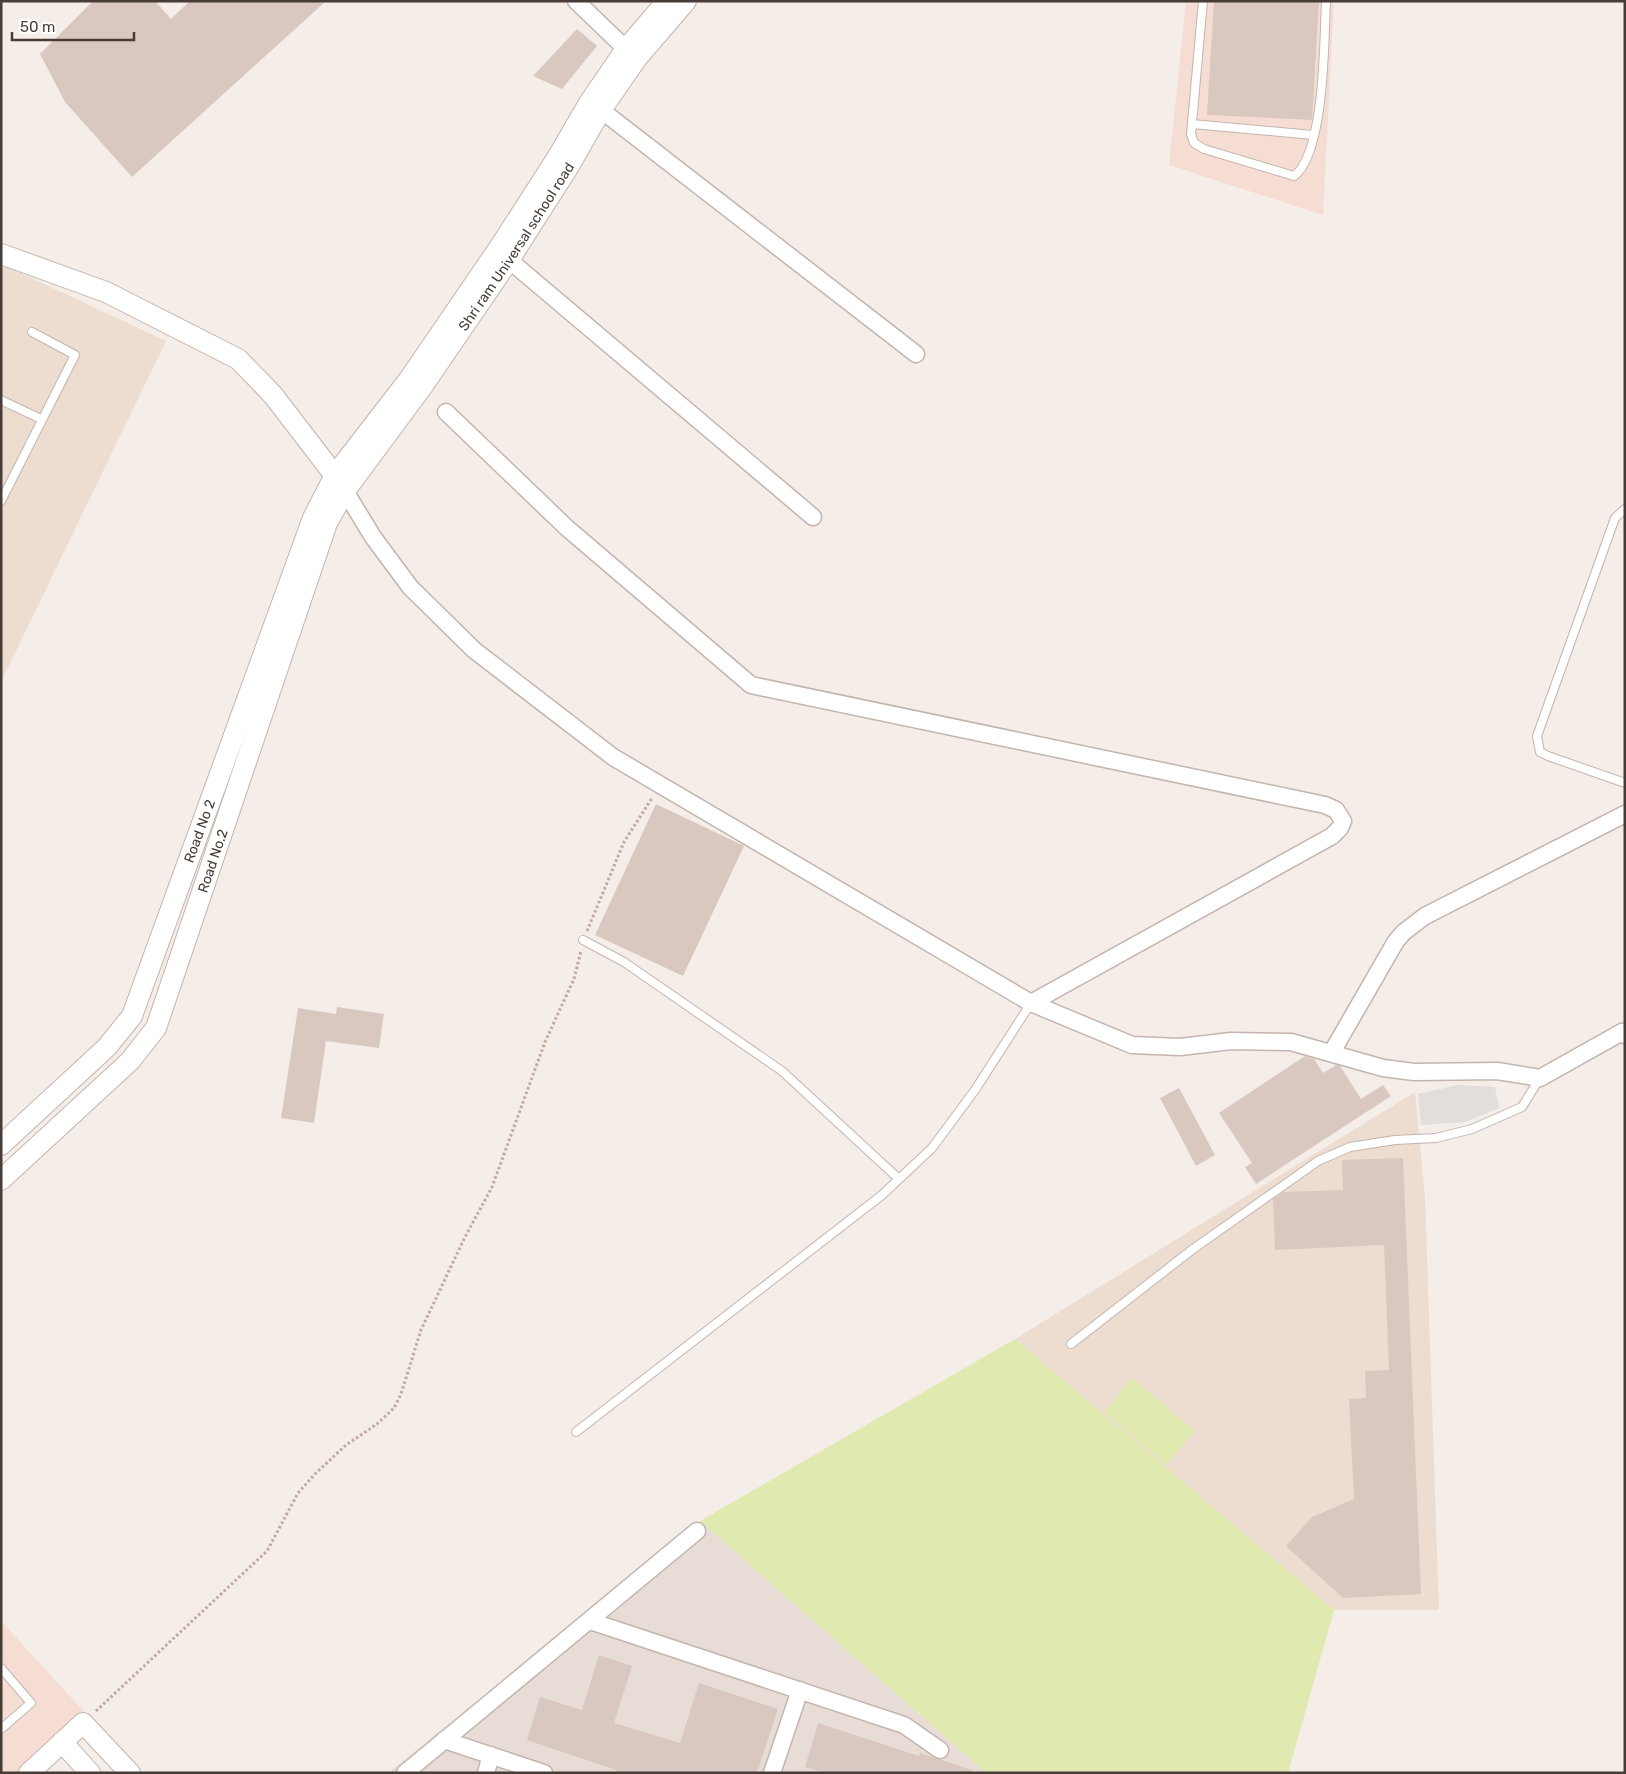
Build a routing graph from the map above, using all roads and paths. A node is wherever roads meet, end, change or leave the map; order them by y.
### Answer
1 (576, 1) edge
2 (667, 1) edge
3 (686, 1) edge
4 (1203, 1) edge
5 (1326, 1) edge
6 (626, 49) junction
7 (601, 110) junction
8 (1192, 124) junction
9 (1313, 135) junction
10 (1, 254) edge
11 (509, 260) junction
12 (32, 332) dead end
13 (916, 354) dead end
14 (1, 400) edge
15 (446, 412) dead end
16 (41, 419) junction
17 (340, 483) junction
18 (1, 501) edge
19 (1625, 509) edge
20 (813, 517) dead end
21 (1625, 784) edge
22 (659, 786) junction
23 (1625, 814) edge
24 (583, 940) junction
25 (1031, 1003) junction
26 (1625, 1035) edge
27 (1332, 1052) junction
28 (1540, 1078) junction
29 (1, 1145) edge
30 (899, 1179) junction
31 (1, 1180) edge
32 (1071, 1344) dead end
33 (576, 1432) dead end
34 (697, 1531) dead end
35 (590, 1621) junction
36 (1, 1668) edge
37 (800, 1690) junction
38 (83, 1723) junction
39 (1, 1729) edge
40 (444, 1740) junction
41 (62, 1742) junction
42 (940, 1750) dead end
43 (492, 1755) junction
44 (29, 1773) edge
45 (90, 1773) edge
46 (130, 1773) edge
47 (405, 1773) edge
48 (486, 1773) edge
49 (544, 1773) edge
50 (772, 1773) edge

1 - 6 street
2 - 6 street, Shri ram Universal school road
3 - 7 street, Shri ram Universal school road
4 - 8 lane
5 - 9 lane
6 - 17 street, Shri ram Universal school road
7 - 11 street, Shri ram Universal school road
7 - 13 street
8 - 9 lane
8 - 9 lane
10 - 17 street
11 - 17 street, Shri ram Universal school road
11 - 20 street
12 - 16 lane
14 - 16 lane
15 - 25 street
16 - 18 lane
17 - 22 street
17 - 29 street, Road No 2
17 - 31 street, Road No.2
19 - 21 lane
22 - 24 path
22 - 25 street
23 - 27 street
24 - 30 lane
24 - 38 path
25 - 27 street
25 - 30 lane
26 - 28 street
27 - 28 street
28 - 32 lane
30 - 33 lane
34 - 35 street
35 - 37 street
35 - 40 street
36 - 39 lane
37 - 42 street
37 - 50 street
38 - 41 street
38 - 46 street
40 - 43 street
40 - 47 street
41 - 44 street
41 - 45 street
43 - 48 street
43 - 49 street

